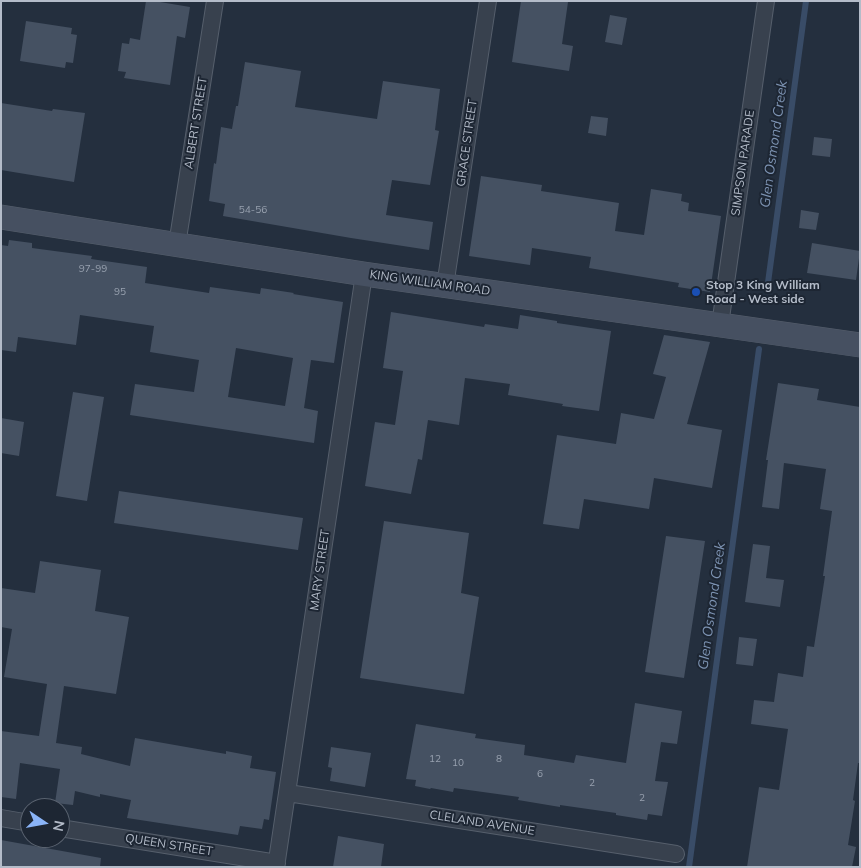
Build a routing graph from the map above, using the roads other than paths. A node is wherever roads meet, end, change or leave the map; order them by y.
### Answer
1 (215, 1) edge
2 (488, 1) edge
3 (766, 1) edge
4 (1, 217) edge
5 (177, 245) junction
6 (364, 274) junction
7 (445, 286) junction
8 (720, 325) junction
9 (860, 345) edge
10 (288, 793) junction
11 (1, 818) edge
12 (20, 821) edge
13 (70, 830) edge
14 (676, 854) dead end
15 (277, 865) edge

1 - 5 street, ALBERT STREET
2 - 7 street, GRACE STREET
3 - 8 street, SIMPSON PARADE
4 - 5 main road, KING WILLIAM ROAD
5 - 6 main road, KING WILLIAM ROAD
6 - 7 main road, KING WILLIAM ROAD
6 - 10 street, MARY STREET
7 - 8 main road, KING WILLIAM ROAD
8 - 9 main road, KING WILLIAM ROAD
10 - 14 street, CLELAND AVENUE
10 - 15 street, MARY STREET
11 - 12 street
13 - 15 street, QUEEN STREET

